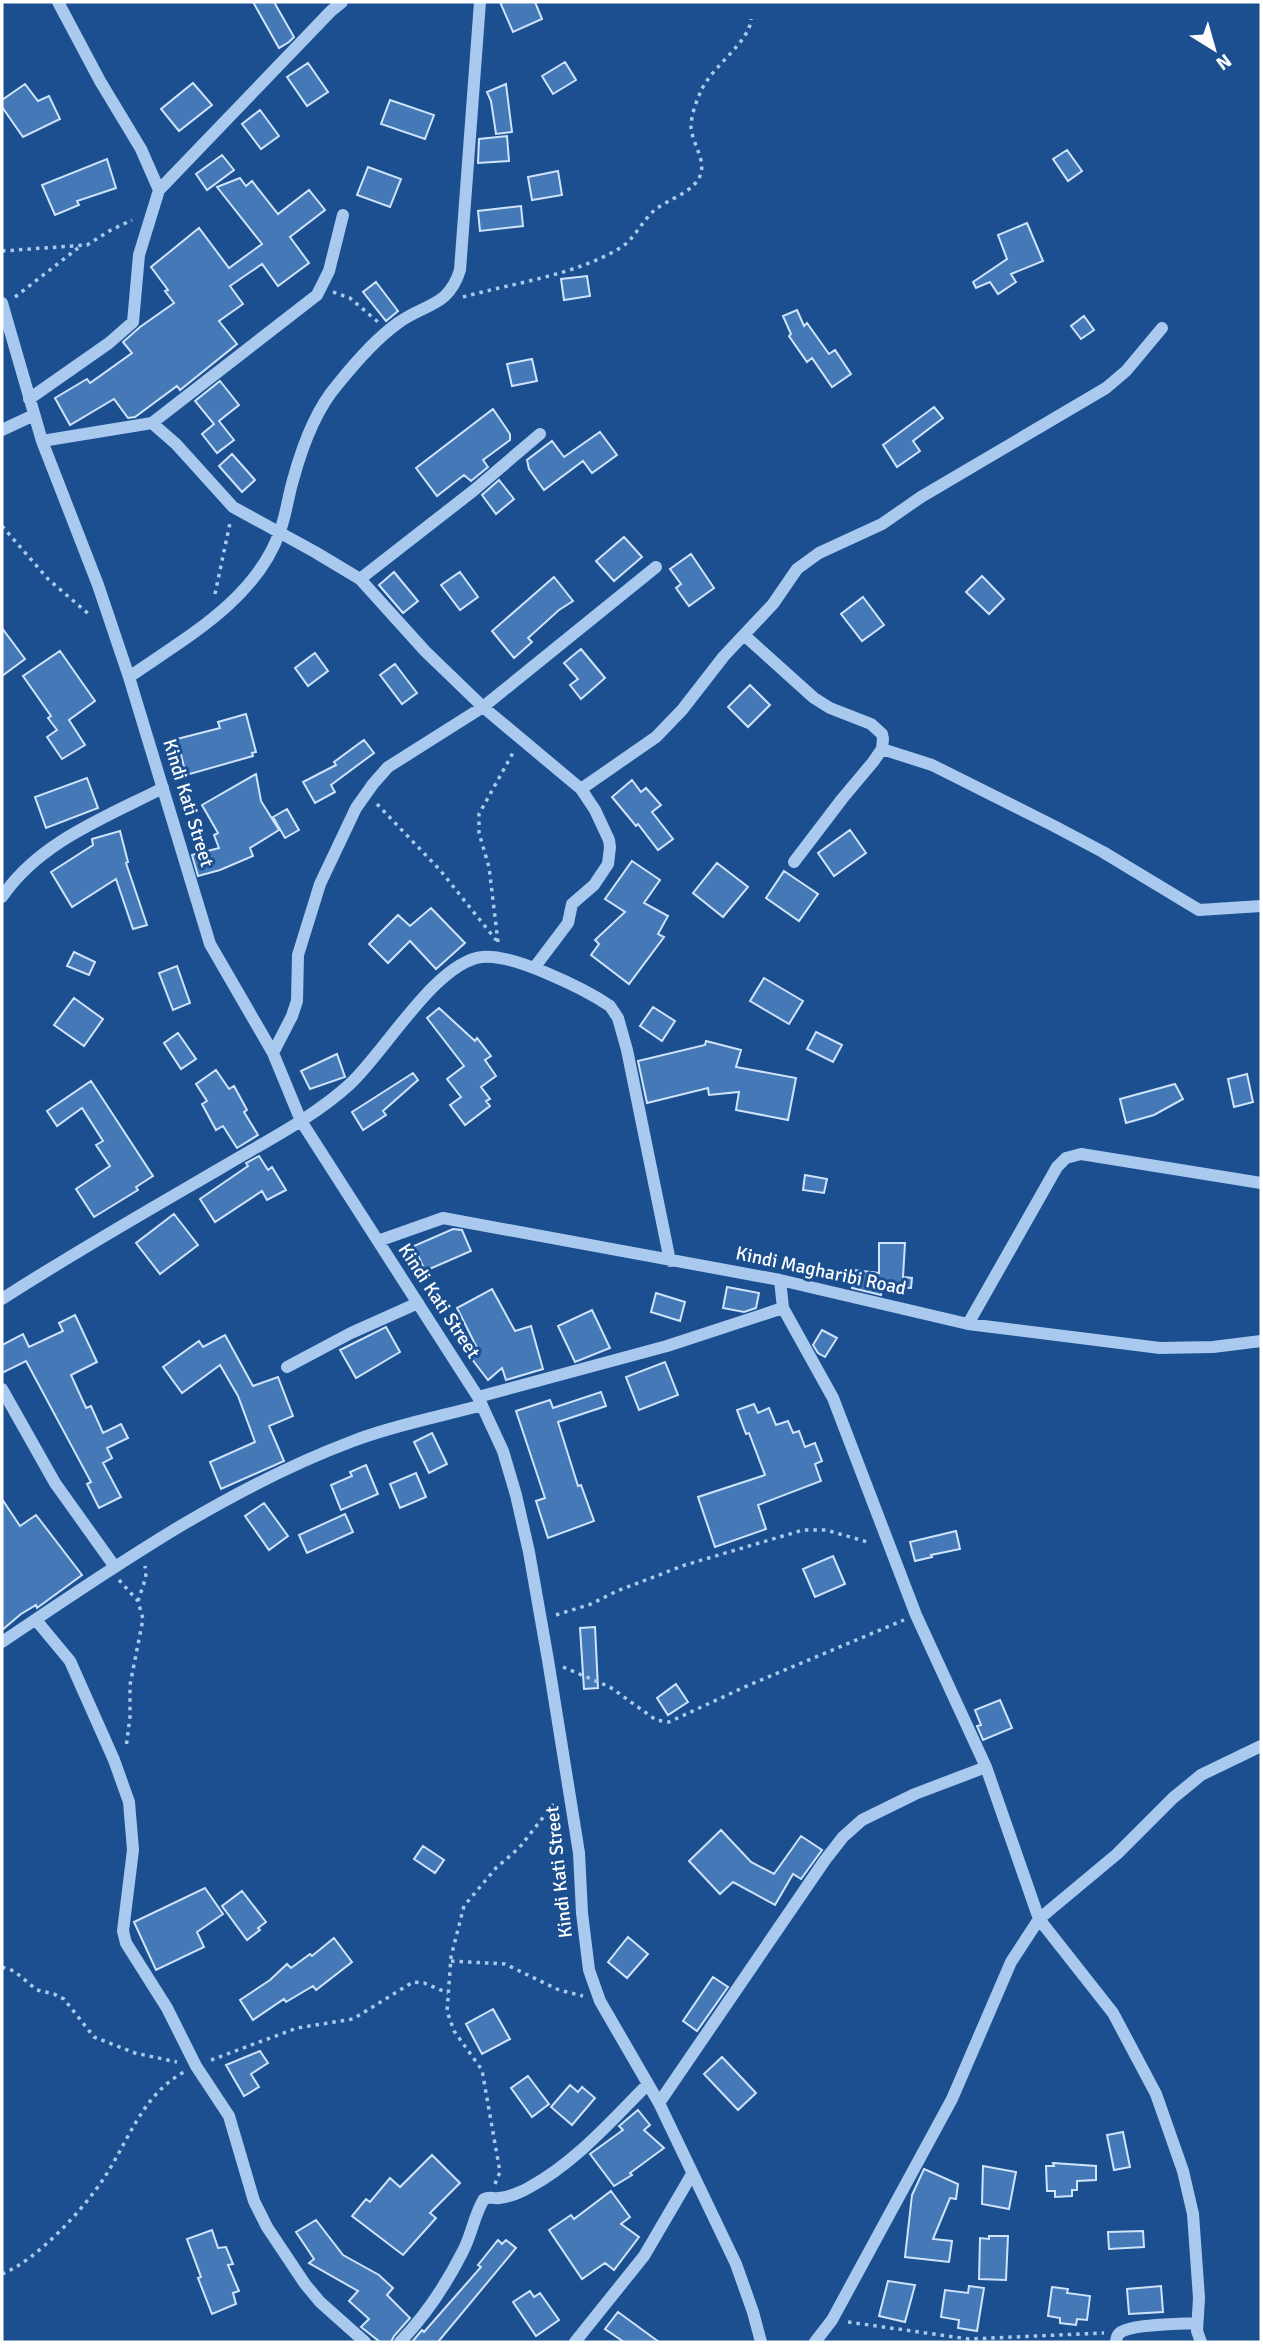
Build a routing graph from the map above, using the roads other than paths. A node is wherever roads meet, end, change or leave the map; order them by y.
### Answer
1 (58, 2) edge
2 (342, 2) edge
3 (480, 2) edge
4 (159, 190) junction
5 (344, 215) dead end
6 (3, 304) edge
7 (1162, 328) dead end
8 (29, 399) junction
9 (34, 415) junction
10 (152, 423) junction
11 (2, 430) edge
12 (540, 434) dead end
13 (41, 441) junction
14 (280, 532) junction
15 (656, 567) dead end
16 (360, 579) junction
17 (744, 635) junction
18 (129, 677) junction
19 (483, 708) junction
20 (882, 749) junction
21 (163, 788) junction
22 (581, 789) junction
23 (794, 862) dead end
24 (2, 897) edge
25 (1261, 906) edge
26 (534, 968) junction
27 (273, 1053) junction
28 (301, 1121) junction
29 (1261, 1183) edge
30 (378, 1241) junction
31 (670, 1261) junction
32 (780, 1280) junction
33 (2, 1299) edge
34 (418, 1303) junction
35 (783, 1308) junction
36 (968, 1324) junction
37 (1261, 1341) edge
38 (287, 1367) dead end
39 (2, 1389) edge
40 (480, 1401) junction
41 (113, 1569) junction
42 (36, 1620) junction
43 (3, 1638) edge
44 (1261, 1746) edge
45 (986, 1767) junction
46 (1039, 1919) junction
47 (648, 2084) junction
48 (659, 2103) junction
49 (692, 2174) junction
50 (1197, 2323) junction
51 (1119, 2336) edge
52 (365, 2342) edge
53 (400, 2342) edge
54 (575, 2342) edge
55 (761, 2342) edge
56 (816, 2342) edge
57 (1201, 2342) edge

1 - 4 street
2 - 4 street
3 - 14 street
4 - 8 street
5 - 10 street
6 - 8 street, Kindi Kati Street
7 - 17 street
8 - 9 street, Kindi Kati Street
9 - 11 street
9 - 13 street, Kindi Kati Street
10 - 13 street
10 - 14 street
12 - 16 street
13 - 18 street, Kindi Kati Street
14 - 16 street
14 - 18 street
15 - 19 street
16 - 19 street
17 - 20 street
17 - 22 street
18 - 21 street, Kindi Kati Street
19 - 22 street
19 - 27 street
20 - 23 street
20 - 25 street
21 - 24 street
21 - 27 street, Kindi Kati Street
22 - 26 street
26 - 28 street
26 - 31 street
27 - 28 street, Kindi Kati Street
28 - 30 street, Kindi Kati Street
28 - 33 street
29 - 36 street
30 - 31 street, Kindi Magharibi Road
30 - 34 street, Kindi Kati Street
31 - 32 street, Kindi Magharibi Road
32 - 35 street
32 - 36 street, Kindi Magharibi Road
34 - 38 street
34 - 40 street, Kindi Kati Street
35 - 40 street
35 - 45 street
36 - 37 street, Kindi Magharibi Road
39 - 41 street
40 - 41 street
40 - 47 street, Kindi Kati Street
41 - 42 street
42 - 43 street
42 - 52 street
44 - 46 street
45 - 46 street
45 - 48 street
46 - 50 street
46 - 56 street
47 - 48 street, Kindi Kati Street
47 - 53 street
48 - 49 street, Kindi Kati Street
49 - 54 street
49 - 55 street, Kindi Kati Street
50 - 51 street
50 - 57 street

